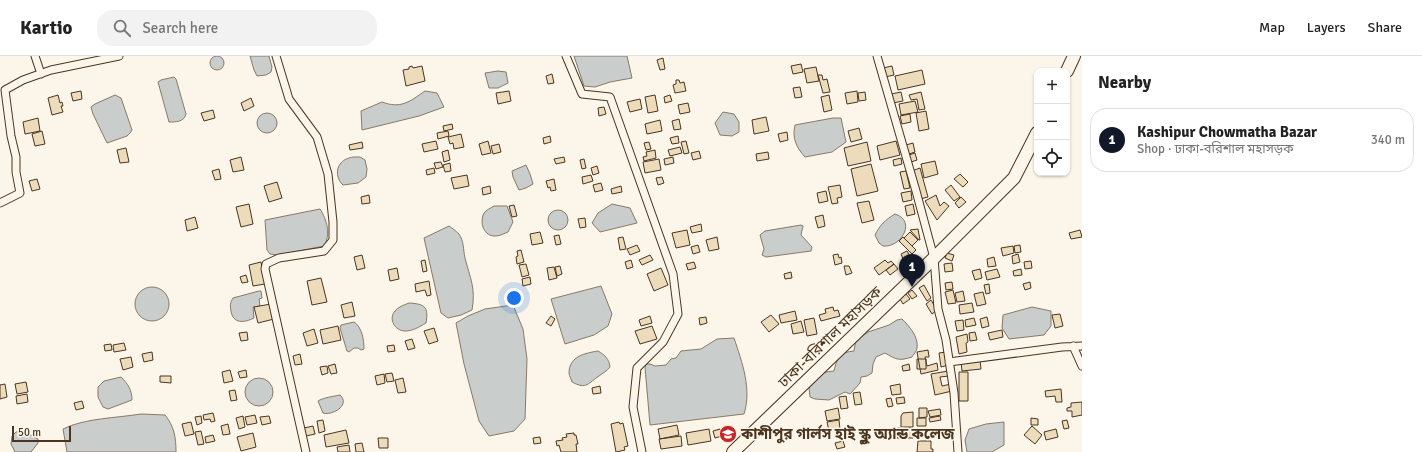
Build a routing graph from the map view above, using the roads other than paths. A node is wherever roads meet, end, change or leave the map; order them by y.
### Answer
1 (35, 56) edge
2 (120, 56) edge
3 (276, 56) edge
4 (566, 56) edge
5 (877, 56) edge
6 (1074, 56) edge
7 (1068, 68) edge
8 (41, 74) junction
9 (1034, 139) edge
10 (0, 203) edge
11 (934, 258) junction
12 (1073, 346) junction
13 (1082, 346) edge
14 (949, 362) junction
15 (1082, 366) edge
16 (306, 452) edge
17 (642, 452) edge
18 (733, 452) edge
19 (958, 452) edge

1 - 8 street
2 - 8 street
3 - 16 street
4 - 17 street
5 - 11 street
6 - 7 highway
8 - 10 street
9 - 11 highway, ঢাকা-বরিশাল মহাসড়ক
11 - 14 street
11 - 18 highway, ঢাকা-বরিশাল মহাসড়ক
12 - 13 street
12 - 14 street
12 - 15 street
14 - 19 street

